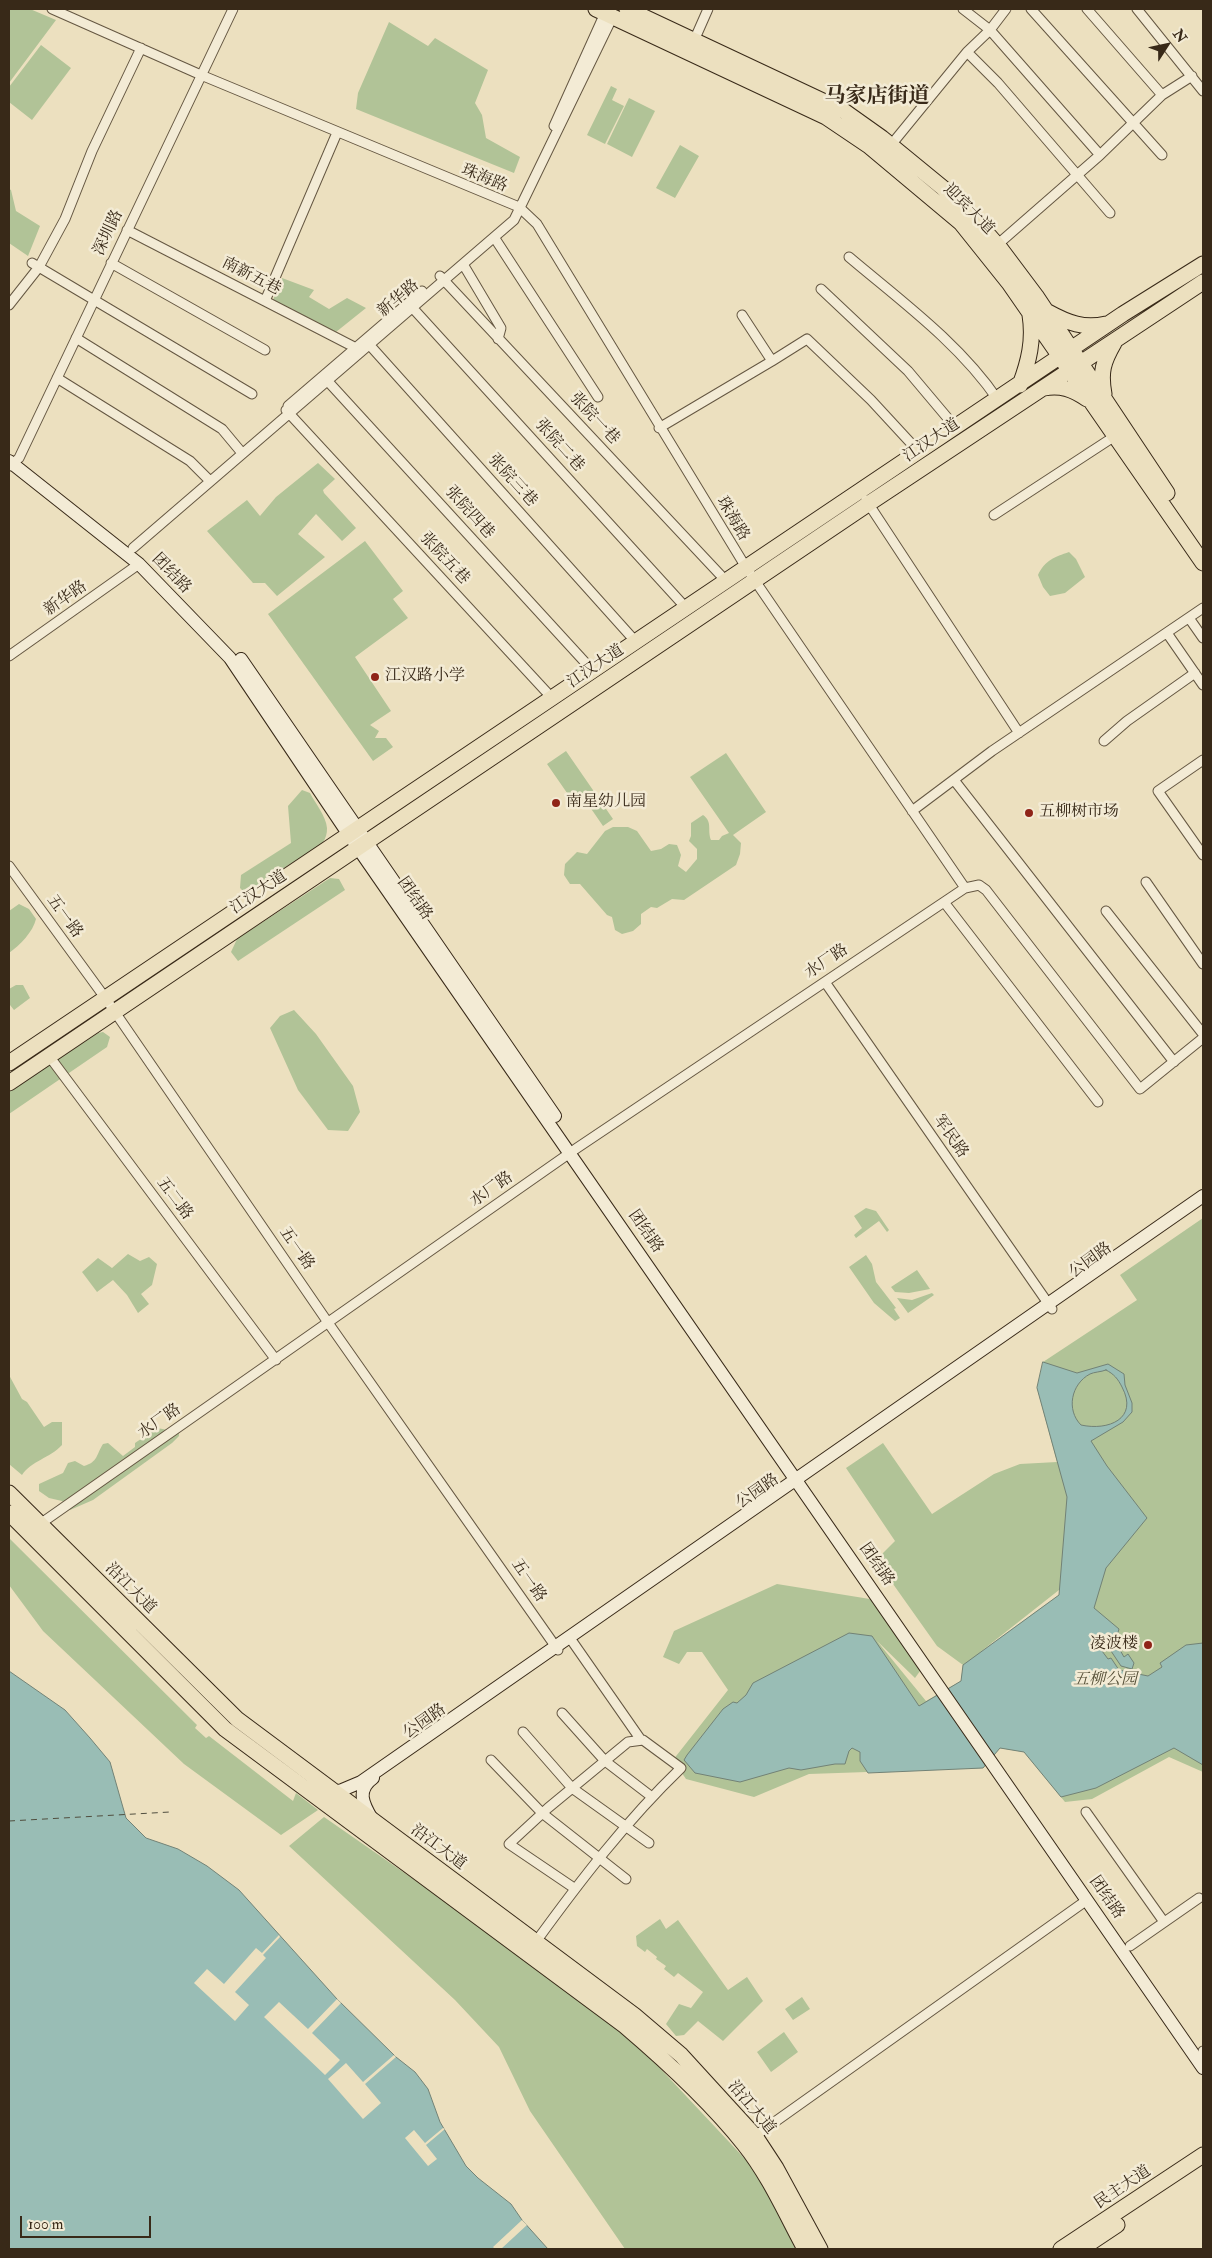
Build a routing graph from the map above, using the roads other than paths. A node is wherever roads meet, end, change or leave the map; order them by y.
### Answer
1 (45, 9) edge
2 (52, 9) edge
3 (232, 9) edge
4 (626, 9) edge
5 (708, 9) edge
6 (963, 9) edge
7 (1006, 9) edge
8 (1031, 9) edge
9 (1087, 9) edge
10 (1137, 9) edge
11 (605, 13) edge
12 (990, 30) junction
13 (691, 46) junction
14 (141, 50) junction
15 (967, 52) junction
16 (200, 76) junction
17 (1192, 76) junction
18 (1203, 91) edge
19 (1162, 95) junction
20 (1134, 124) junction
21 (336, 135) junction
22 (891, 145) junction
23 (1100, 155) junction
24 (1162, 155) dead end
25 (1077, 176) junction
26 (519, 208) junction
27 (1110, 213) dead end
28 (127, 230) junction
29 (494, 237) junction
30 (997, 245) junction
31 (849, 257) dead end
32 (111, 263) junction
33 (463, 264) junction
34 (1203, 264) edge
35 (35, 265) junction
36 (440, 279) junction
37 (1203, 282) edge
38 (821, 290) dead end
39 (94, 300) junction
40 (265, 301) junction
41 (9, 305) edge
42 (409, 306) junction
43 (1029, 311) junction
44 (1046, 312) junction
45 (742, 315) dead end
46 (1110, 323) junction
47 (76, 338) junction
48 (498, 339) junction
49 (1116, 340) junction
50 (367, 342) junction
51 (358, 349) junction
52 (265, 350) dead end
53 (1066, 353) junction
54 (772, 361) junction
55 (1075, 367) junction
56 (57, 378) junction
57 (325, 378) junction
58 (1020, 385) junction
59 (1042, 389) junction
60 (252, 394) dead end
61 (598, 397) dead end
62 (998, 400) junction
63 (1099, 402) junction
64 (287, 411) junction
65 (660, 428) junction
66 (956, 428) junction
67 (1115, 436) junction
68 (240, 451) junction
69 (919, 452) junction
70 (12, 460) edge
71 (208, 479) junction
72 (882, 486) junction
73 (864, 498) junction
74 (994, 515) dead end
75 (1203, 545) edge
76 (131, 546) junction
77 (1203, 563) edge
78 (139, 564) junction
79 (750, 573) junction
80 (725, 583) junction
81 (1203, 608) edge
82 (686, 610) junction
83 (1189, 618) junction
84 (1167, 632) junction
85 (1203, 638) edge
86 (636, 642) junction
87 (9, 656) edge
88 (593, 672) junction
89 (1195, 673) junction
90 (1203, 685) edge
91 (552, 698) junction
92 (1019, 733) junction
93 (1104, 741) dead end
94 (1203, 760) edge
95 (954, 780) junction
96 (912, 811) junction
97 (358, 838) junction
98 (1203, 856) edge
99 (9, 866) edge
100 (1146, 882) dead end
101 (965, 888) junction
102 (944, 902) junction
103 (1106, 911) dead end
104 (1203, 964) edge
105 (825, 982) junction
106 (110, 1005) junction
107 (1203, 1034) edge
108 (1203, 1038) edge
109 (49, 1056) junction
110 (1174, 1062) junction
111 (9, 1063) edge
112 (9, 1083) edge
113 (1098, 1102) dead end
114 (574, 1150) junction
115 (1203, 1196) edge
116 (1203, 1201) edge
117 (1051, 1307) junction
118 (329, 1324) junction
119 (276, 1360) junction
120 (801, 1478) junction
121 (9, 1493) edge
122 (9, 1514) edge
123 (40, 1524) junction
124 (572, 1640) junction
125 (557, 1648) junction
126 (562, 1713) dead end
127 (522, 1732) dead end
128 (641, 1740) junction
129 (491, 1760) dead end
130 (605, 1761) junction
131 (1010, 1780) junction
132 (572, 1788) junction
133 (308, 1790) junction
134 (335, 1792) junction
135 (652, 1797) junction
136 (1086, 1812) dead end
137 (542, 1813) junction
138 (375, 1823) junction
139 (626, 1826) junction
140 (649, 1843) dead end
141 (598, 1858) junction
142 (626, 1879) dead end
143 (574, 1888) junction
144 (1088, 1900) junction
145 (1202, 1900) edge
146 (1164, 1922) junction
147 (535, 1943) junction
148 (1130, 1946) junction
149 (1203, 2052) edge
150 (1203, 2068) edge
151 (755, 2136) junction
152 (1203, 2155) edge
153 (1203, 2166) edge
154 (806, 2249) edge
155 (820, 2249) edge
156 (1061, 2249) edge
157 (1081, 2249) edge

1 - 14 street, 珠海路
2 - 14 street, 珠海路
3 - 16 street, 深圳路
4 - 13 main road, 迎宾大道
5 - 13 street
6 - 12 street
7 - 12 street
8 - 20 street
9 - 19 street
10 - 17 street
11 - 13 main road, 迎宾大道
11 - 26 street, 新华路
12 - 15 street
12 - 23 street
13 - 22 main road, 迎宾大道
13 - 43 main road, 迎宾大道
14 - 16 street, 珠海路
14 - 35 street
15 - 22 street
15 - 25 street
16 - 21 street, 珠海路
16 - 26 street, 珠海路
16 - 28 street, 深圳路
17 - 18 street
17 - 19 street
19 - 20 street
20 - 23 street
20 - 24 street
21 - 26 street, 珠海路
21 - 40 street
22 - 30 main road, 迎宾大道
23 - 25 street
25 - 27 street
25 - 30 street
26 - 29 street, 新华路
26 - 36 street, 新华路
26 - 65 street, 珠海路
28 - 32 street, 深圳路
28 - 40 street, 南新五巷
29 - 33 street, 新华路
29 - 61 street
30 - 44 main road, 迎宾大道
31 - 62 street
32 - 39 street, 深圳路
32 - 52 street
33 - 36 street, 新华路
33 - 48 street
34 - 46 main road, 江汉大道
35 - 39 street
35 - 41 street
36 - 42 street, 新华路
36 - 48 street, 张院一巷
36 - 80 street, 张院一巷
37 - 49 main road, 江汉大道
38 - 66 street
39 - 47 street, 深圳路
39 - 60 street
40 - 51 street, 南新五巷
42 - 50 street, 新华路
42 - 82 street, 张院二巷
43 - 53 main road, 迎宾大道
43 - 58 main road
44 - 46 main road
44 - 53 main road, 迎宾大道
45 - 54 street
46 - 53 main road, 江汉大道
47 - 56 street, 深圳路
47 - 68 street
48 - 80 street, 张院一巷
49 - 55 main road, 江汉大道
49 - 63 main road
50 - 51 street, 新华路
50 - 86 street, 张院三巷
51 - 57 street, 新华路
53 - 55 main road, 迎宾大道
53 - 58 main road, 江汉大道
54 - 65 street
54 - 69 street
55 - 59 main road, 江汉大道
55 - 63 main road, 迎宾大道
56 - 70 street, 深圳路
56 - 71 street
57 - 64 street, 新华路
57 - 88 street, 张院四巷
58 - 62 main road, 江汉大道
59 - 63 main road
59 - 72 main road, 江汉大道
62 - 66 main road, 江汉大道
63 - 67 main road, 迎宾大道
63 - 75 main road, 迎宾大道
64 - 68 street, 新华路
64 - 91 street, 张院五巷
65 - 79 street, 珠海路
66 - 69 main road, 江汉大道
67 - 74 street
67 - 77 main road, 迎宾大道
68 - 71 street, 新华路
69 - 72 main road, 江汉大道
70 - 76 main road, 团结路
70 - 78 main road, 团结路
71 - 76 street, 新华路
72 - 73 main road, 江汉大道
73 - 79 main road, 江汉大道
73 - 92 street
76 - 97 main road, 团结路
78 - 87 street, 新华路
78 - 97 main road, 团结路
79 - 80 main road, 江汉大道
79 - 96 street, 珠海路
79 - 97 main road, 江汉大道
80 - 82 main road, 江汉大道
81 - 83 street
82 - 86 main road, 江汉大道
83 - 84 street
83 - 85 street
84 - 89 street
84 - 92 street
86 - 88 main road, 江汉大道
88 - 91 main road, 江汉大道
89 - 90 street
89 - 93 street
91 - 97 main road, 江汉大道
92 - 95 street
94 - 98 street
95 - 96 street
95 - 110 street
96 - 101 street, 珠海路
97 - 106 main road, 江汉大道
97 - 114 main road, 团结路
99 - 106 street, 五一路
100 - 104 street
101 - 102 street, 水厂路
101 - 110 street
102 - 105 street, 水厂路
102 - 113 street
103 - 107 street
105 - 114 street, 水厂路
105 - 117 street, 军民路
106 - 109 main road, 江汉大道
106 - 111 main road, 江汉大道
106 - 118 street, 五一路
108 - 110 street
109 - 112 main road, 江汉大道
109 - 119 street, 五二路
114 - 118 street, 水厂路
114 - 120 main road, 团结路
115 - 117 main road
116 - 117 main road, 公园路
117 - 120 main road, 公园路
118 - 119 street, 水厂路
118 - 125 street, 五一路
119 - 123 street, 水厂路
120 - 124 main road, 公园路
120 - 125 main road
120 - 131 main road, 团结路
121 - 123 main road, 沿江大道
122 - 133 main road, 沿江大道
123 - 134 main road, 沿江大道
124 - 125 main road, 公园路
124 - 128 street
125 - 134 main road
125 - 138 main road, 公园路
126 - 130 street
127 - 132 street
128 - 130 street
128 - 135 street
129 - 137 street
130 - 132 street
130 - 135 street
131 - 144 main road, 团结路
131 - 148 main road, 团结路
132 - 137 street
132 - 139 street
133 - 134 main road
133 - 154 main road, 沿江大道
134 - 138 main road, 沿江大道
135 - 139 street
136 - 146 street
137 - 141 street
137 - 143 street
138 - 147 main road, 沿江大道
139 - 140 street
139 - 141 street
141 - 142 street
141 - 143 street
143 - 147 street
144 - 150 main road, 团结路
144 - 151 street
145 - 146 street
146 - 148 street
147 - 151 main road, 沿江大道
148 - 149 main road, 团结路
151 - 155 main road, 沿江大道
152 - 156 main road, 民主大道
153 - 157 main road, 民主大道

